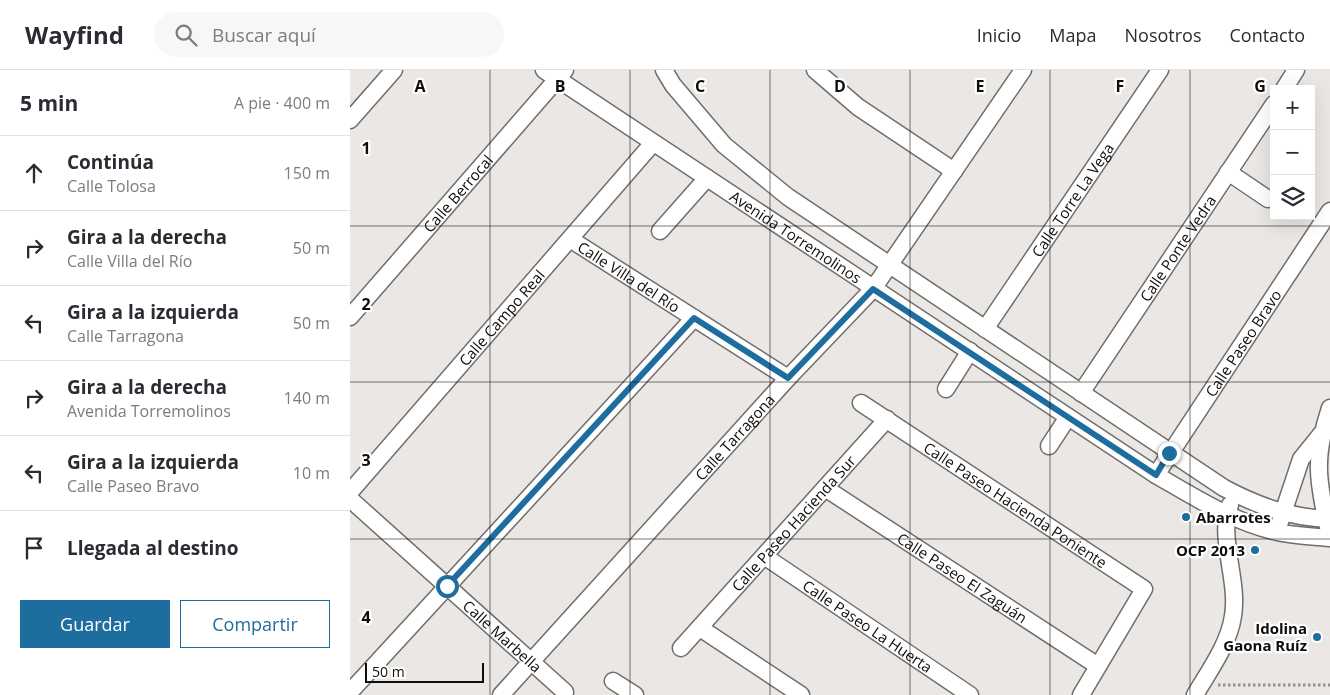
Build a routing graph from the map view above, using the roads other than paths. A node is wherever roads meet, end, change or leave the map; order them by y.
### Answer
1 (394, 70) edge
2 (664, 70) edge
3 (815, 70) edge
4 (1160, 70) edge
5 (1296, 70) edge
6 (1019, 71) edge
7 (555, 73) edge
8 (1287, 85) edge
9 (1270, 110) edge
10 (350, 120) edge
11 (653, 142) junction
12 (954, 171) junction
13 (1228, 172) junction
14 (707, 178) junction
15 (1268, 199) dead end
16 (1330, 211) edge
17 (660, 231) dead end
18 (570, 239) junction
19 (890, 265) junction
20 (873, 289) junction
21 (350, 317) edge
22 (694, 318) junction
23 (985, 329) junction
24 (970, 351) junction
25 (788, 378) junction
26 (946, 389) dead end
27 (1082, 393) junction
28 (861, 403) dead end
29 (1330, 408) edge
30 (1068, 417) junction
31 (887, 419) junction
32 (1322, 433) junction
33 (1049, 446) dead end
34 (1169, 453) junction
35 (1156, 475) junction
36 (825, 488) junction
37 (350, 492) edge
38 (1235, 494) junction
39 (350, 499) edge
40 (1282, 514) junction
41 (1227, 515) junction
42 (1328, 519) edge
43 (1277, 532) junction
44 (1330, 538) edge
45 (764, 556) junction
46 (447, 586) junction
47 (700, 628) junction
48 (681, 648) dead end
49 (531, 662) junction
50 (1098, 666) junction
51 (612, 680) dead end
52 (350, 692) edge
53 (566, 692) dead end
54 (501, 695) edge
55 (635, 695) edge
56 (801, 695) edge
57 (970, 695) edge
58 (1081, 695) edge
59 (1195, 695) edge

1 - 10 street
2 - 19 street, Avenida Torremolinos
3 - 12 street
4 - 23 street, Calle Torre La Vega
5 - 8 street
6 - 12 street, Calle Tarragona
7 - 11 street, Avenida Torremolinos
7 - 21 street, Calle Berrocal
9 - 13 street, Calle Ponte Vedra
11 - 14 street, Avenida Torremolinos
11 - 18 street, Calle Campo Real
12 - 19 street, Calle Tarragona
13 - 15 street
13 - 27 street, Calle Ponte Vedra
14 - 17 street
14 - 20 street, Avenida Torremolinos
16 - 34 street, Calle Paseo Bravo
18 - 22 street, Calle Villa del Río
18 - 37 street, Calle Campo Real
19 - 20 street, Calle Tarragona
19 - 23 street, Avenida Torremolinos
20 - 24 street, Avenida Torremolinos
20 - 25 street, Calle Tarragona
22 - 25 street, Calle Villa del Río
22 - 46 street
23 - 27 street, Avenida Torremolinos
24 - 26 street
24 - 30 street, Avenida Torremolinos
25 - 49 street, Calle Tarragona
27 - 34 street, Avenida Torremolinos
28 - 31 street, Calle Paseo Hacienda Poniente
29 - 32 street
30 - 33 street
30 - 35 street, Avenida Torremolinos
31 - 36 street, Calle Paseo Hacienda Sur
31 - 50 street, Calle Paseo Hacienda Poniente
32 - 40 street
32 - 42 street
34 - 35 street, Calle Paseo Bravo
34 - 38 street, Avenida Torremolinos
35 - 41 street, Avenida Torremolinos
36 - 45 street, Calle Paseo Hacienda Sur
36 - 50 street, Calle Paseo El Zaguán
38 - 40 street, Avenida Torremolinos
38 - 41 street
39 - 46 street, Calle Marbella
40 - 42 street, Avenida Torremolinos
40 - 43 street
41 - 43 street, Avenida Torremolinos
41 - 59 street
42 - 44 street
43 - 44 street, Avenida Torremolinos
45 - 47 street, Calle Paseo Hacienda Sur
45 - 57 street, Calle Paseo La Huerta
46 - 49 street, Calle Marbella
46 - 52 street
47 - 48 street, Calle Paseo Hacienda Sur
47 - 56 street
49 - 53 street, Calle Marbella
49 - 54 street, Calle Tarragona
50 - 58 street
51 - 55 street

